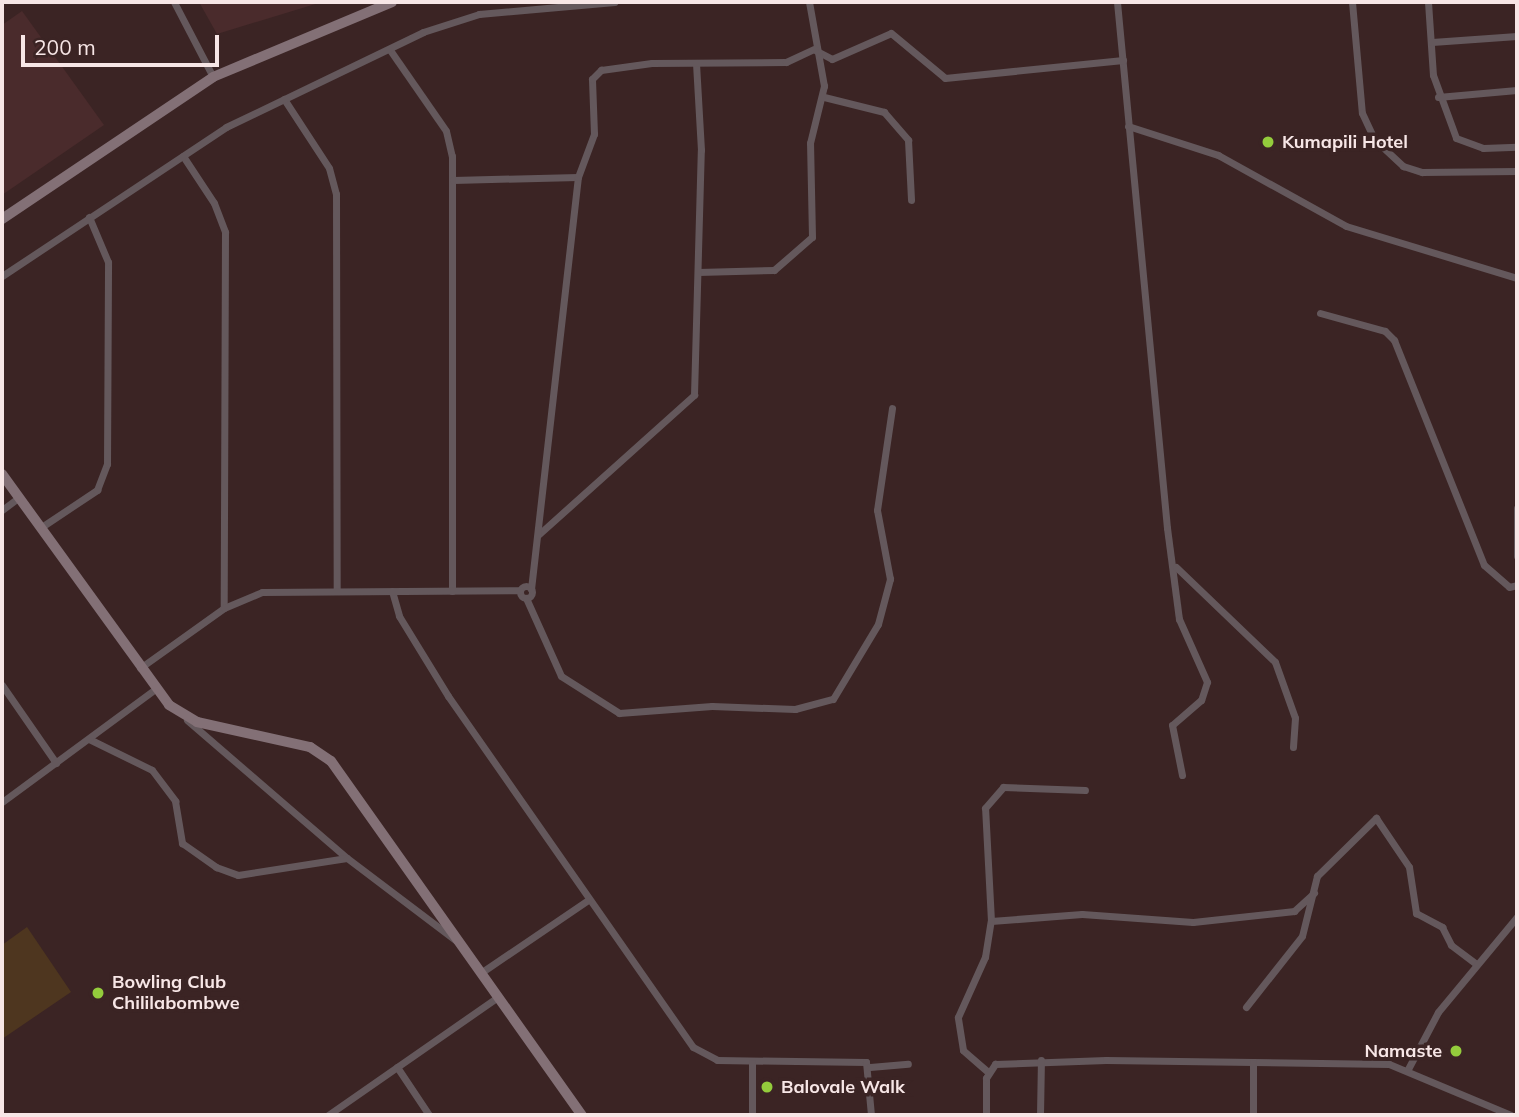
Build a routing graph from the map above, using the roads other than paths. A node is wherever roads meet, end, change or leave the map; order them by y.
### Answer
1 (174, 2) edge
2 (392, 2) edge
3 (614, 2) edge
4 (809, 2) edge
5 (1117, 2) edge
6 (1352, 2) edge
7 (1428, 2) edge
8 (1517, 36) edge
9 (1432, 42) junction
10 (814, 49) junction
11 (390, 50) junction
12 (1123, 60) junction
13 (696, 64) junction
14 (213, 77) junction
15 (1517, 90) edge
16 (824, 97) junction
17 (1438, 97) junction
18 (285, 99) junction
19 (1128, 126) junction
20 (1517, 147) edge
21 (183, 156) junction
22 (1517, 171) edge
23 (578, 177) junction
24 (453, 180) junction
25 (911, 200) dead end
26 (89, 217) junction
27 (2, 219) edge
28 (698, 272) junction
29 (2, 276) edge
30 (1517, 278) edge
31 (1320, 313) dead end
32 (892, 408) dead end
33 (2, 474) edge
34 (18, 498) junction
35 (1517, 509) edge
36 (2, 510) edge
37 (40, 528) junction
38 (538, 535) junction
39 (1517, 556) edge
40 (1176, 567) junction
41 (1517, 585) edge
42 (337, 589) junction
43 (531, 589) junction
44 (520, 590) junction
45 (392, 591) junction
46 (452, 591) junction
47 (526, 598) junction
48 (225, 608) junction
49 (140, 668) junction
50 (2, 685) edge
51 (155, 689) junction
52 (184, 717) junction
53 (89, 738) junction
54 (1293, 747) dead end
55 (56, 763) junction
56 (1182, 775) dead end
57 (1085, 790) dead end
58 (2, 802) edge
59 (347, 858) junction
60 (1314, 892) junction
61 (588, 900) junction
62 (1294, 911) junction
63 (1517, 917) edge
64 (991, 921) junction
65 (1308, 924) junction
66 (463, 946) junction
67 (1476, 964) junction
68 (482, 972) junction
69 (498, 996) junction
70 (1246, 1007) dead end
71 (1041, 1060) junction
72 (752, 1063) junction
73 (1253, 1063) junction
74 (908, 1064) dead end
75 (397, 1067) junction
76 (870, 1067) junction
77 (1408, 1069) junction
78 (988, 1072) junction
79 (328, 1115) edge
80 (429, 1115) edge
81 (582, 1115) edge
82 (752, 1115) edge
83 (871, 1115) edge
84 (986, 1115) edge
85 (1040, 1115) edge
86 (1253, 1115) edge
87 (1511, 1115) edge

1 - 14 street
2 - 14 street
3 - 11 street
4 - 10 street
5 - 12 street
6 - 22 street
7 - 9 street
8 - 9 street
9 - 17 street
10 - 12 street
10 - 13 street
10 - 16 street
11 - 18 street
11 - 24 street
12 - 19 street
13 - 23 street
13 - 28 street
14 - 27 street
15 - 17 street
16 - 25 street
16 - 28 street
17 - 20 street
18 - 21 street
18 - 42 street
19 - 30 street
19 - 40 street
21 - 26 street
21 - 48 street
23 - 24 street
23 - 38 street
24 - 46 street
26 - 29 street
26 - 37 street
28 - 38 street
31 - 41 street
32 - 47 street
33 - 34 street
34 - 36 street
34 - 37 street
35 - 39 street
37 - 49 street
38 - 43 street
40 - 54 street
40 - 56 street
42 - 45 street
42 - 48 street
43 - 44 street
43 - 47 street
44 - 46 street
44 - 47 street
45 - 46 street
45 - 61 street
48 - 49 street
49 - 51 street
50 - 55 street
51 - 52 street
51 - 53 street
52 - 59 street
52 - 66 street
53 - 55 street
53 - 59 street
55 - 58 street
57 - 64 street
59 - 66 street
60 - 62 street
60 - 65 street
60 - 67 street
61 - 68 street
61 - 72 street
62 - 64 street
62 - 65 street
63 - 67 street
64 - 78 street
65 - 70 street
66 - 68 street
67 - 77 street
68 - 69 street
69 - 75 street
69 - 81 street
71 - 73 street
71 - 78 street
71 - 85 street
72 - 76 street
72 - 82 street
73 - 77 street
73 - 86 street
74 - 76 street
75 - 79 street
75 - 80 street
76 - 83 street
77 - 87 street
78 - 84 street

